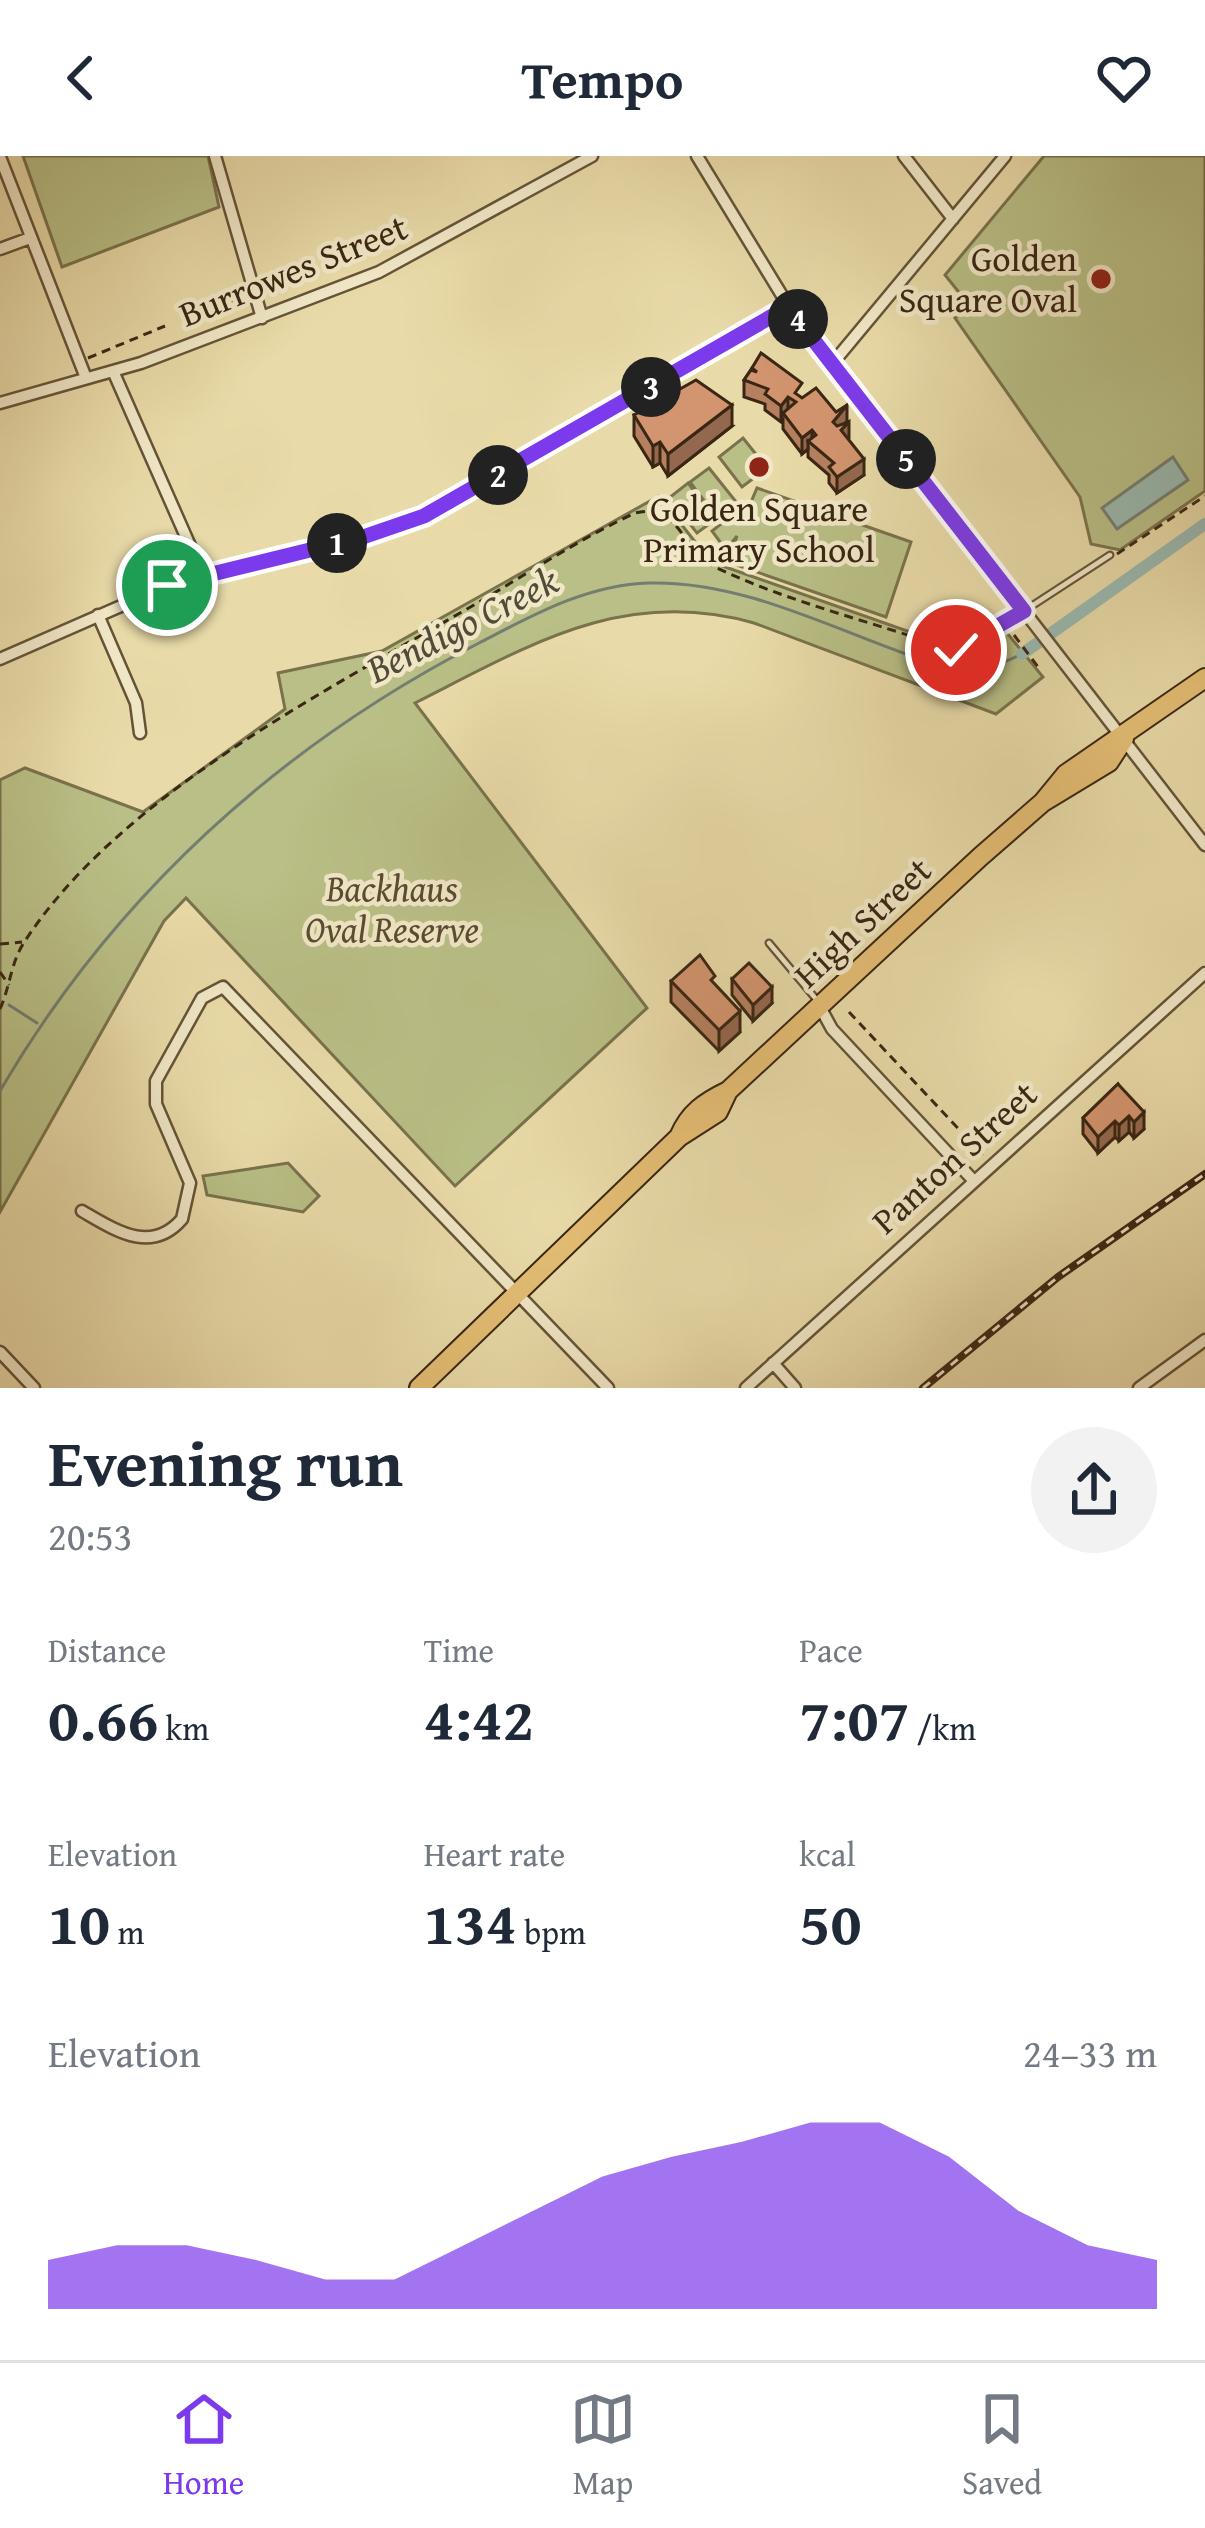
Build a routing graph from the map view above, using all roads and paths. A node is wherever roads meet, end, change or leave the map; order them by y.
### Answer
1 (215, 156) edge
2 (592, 156) edge
3 (697, 156) edge
4 (904, 156) edge
5 (1005, 156) edge
6 (0, 157) edge
7 (953, 219) junction
8 (30, 238) junction
9 (0, 249) edge
10 (248, 295) dead end
11 (788, 307) junction
12 (203, 311) dead end
13 (262, 319) junction
14 (165, 326) dead end
15 (89, 358) dead end
16 (832, 364) junction
17 (113, 371) junction
18 (86, 378) junction
19 (0, 403) edge
20 (1205, 496) edge
21 (1110, 555) joint
22 (202, 573) junction
23 (1024, 611) junction
24 (98, 615) junction
25 (1014, 635) dead end
26 (0, 658) edge
27 (1038, 668) dead end
28 (1205, 678) edge
29 (140, 733) dead end
30 (1124, 739) junction
31 (1205, 845) edge
32 (24, 942) junction
33 (769, 943) dead end
34 (0, 944) edge
35 (0, 972) edge
36 (1205, 974) edge
37 (10, 986) junction
38 (820, 1006) junction
39 (0, 1009) edge
40 (850, 1012) dead end
41 (983, 1155) dead end
42 (973, 1180) junction
43 (82, 1210) dead end
44 (516, 1291) junction
45 (1205, 1340) edge
46 (0, 1352) edge
47 (773, 1363) junction
48 (34, 1388) edge
49 (418, 1388) edge
50 (608, 1388) edge
51 (746, 1388) edge
52 (795, 1388) edge
53 (1139, 1388) edge

1 - 13 street
2 - 13 street, Burrowes Street
3 - 11 street
4 - 7 street
5 - 7 street
6 - 8 street
7 - 16 street
8 - 9 street
8 - 18 street
10 - 12 path
11 - 16 street
11 - 22 street
13 - 17 street, Burrowes Street
14 - 15 path
16 - 23 street
17 - 18 street, Burrowes Street
17 - 22 street
18 - 19 street, Burrowes Street
20 - 21 path
21 - 23 lane
22 - 24 street
23 - 30 street
23 - 32 path
24 - 26 street
24 - 29 street
25 - 27 path
28 - 30 highway, High Street
30 - 31 street
30 - 38 highway, High Street
32 - 34 path
32 - 37 path
33 - 38 lane
35 - 37 path
36 - 42 street, Panton Street
37 - 39 path
38 - 42 street
38 - 44 highway, High Street
40 - 41 path
42 - 47 street, Panton Street
43 - 44 street
44 - 49 highway, High Street
44 - 50 street
45 - 53 street
46 - 48 street
47 - 51 street, Panton Street
47 - 52 street

